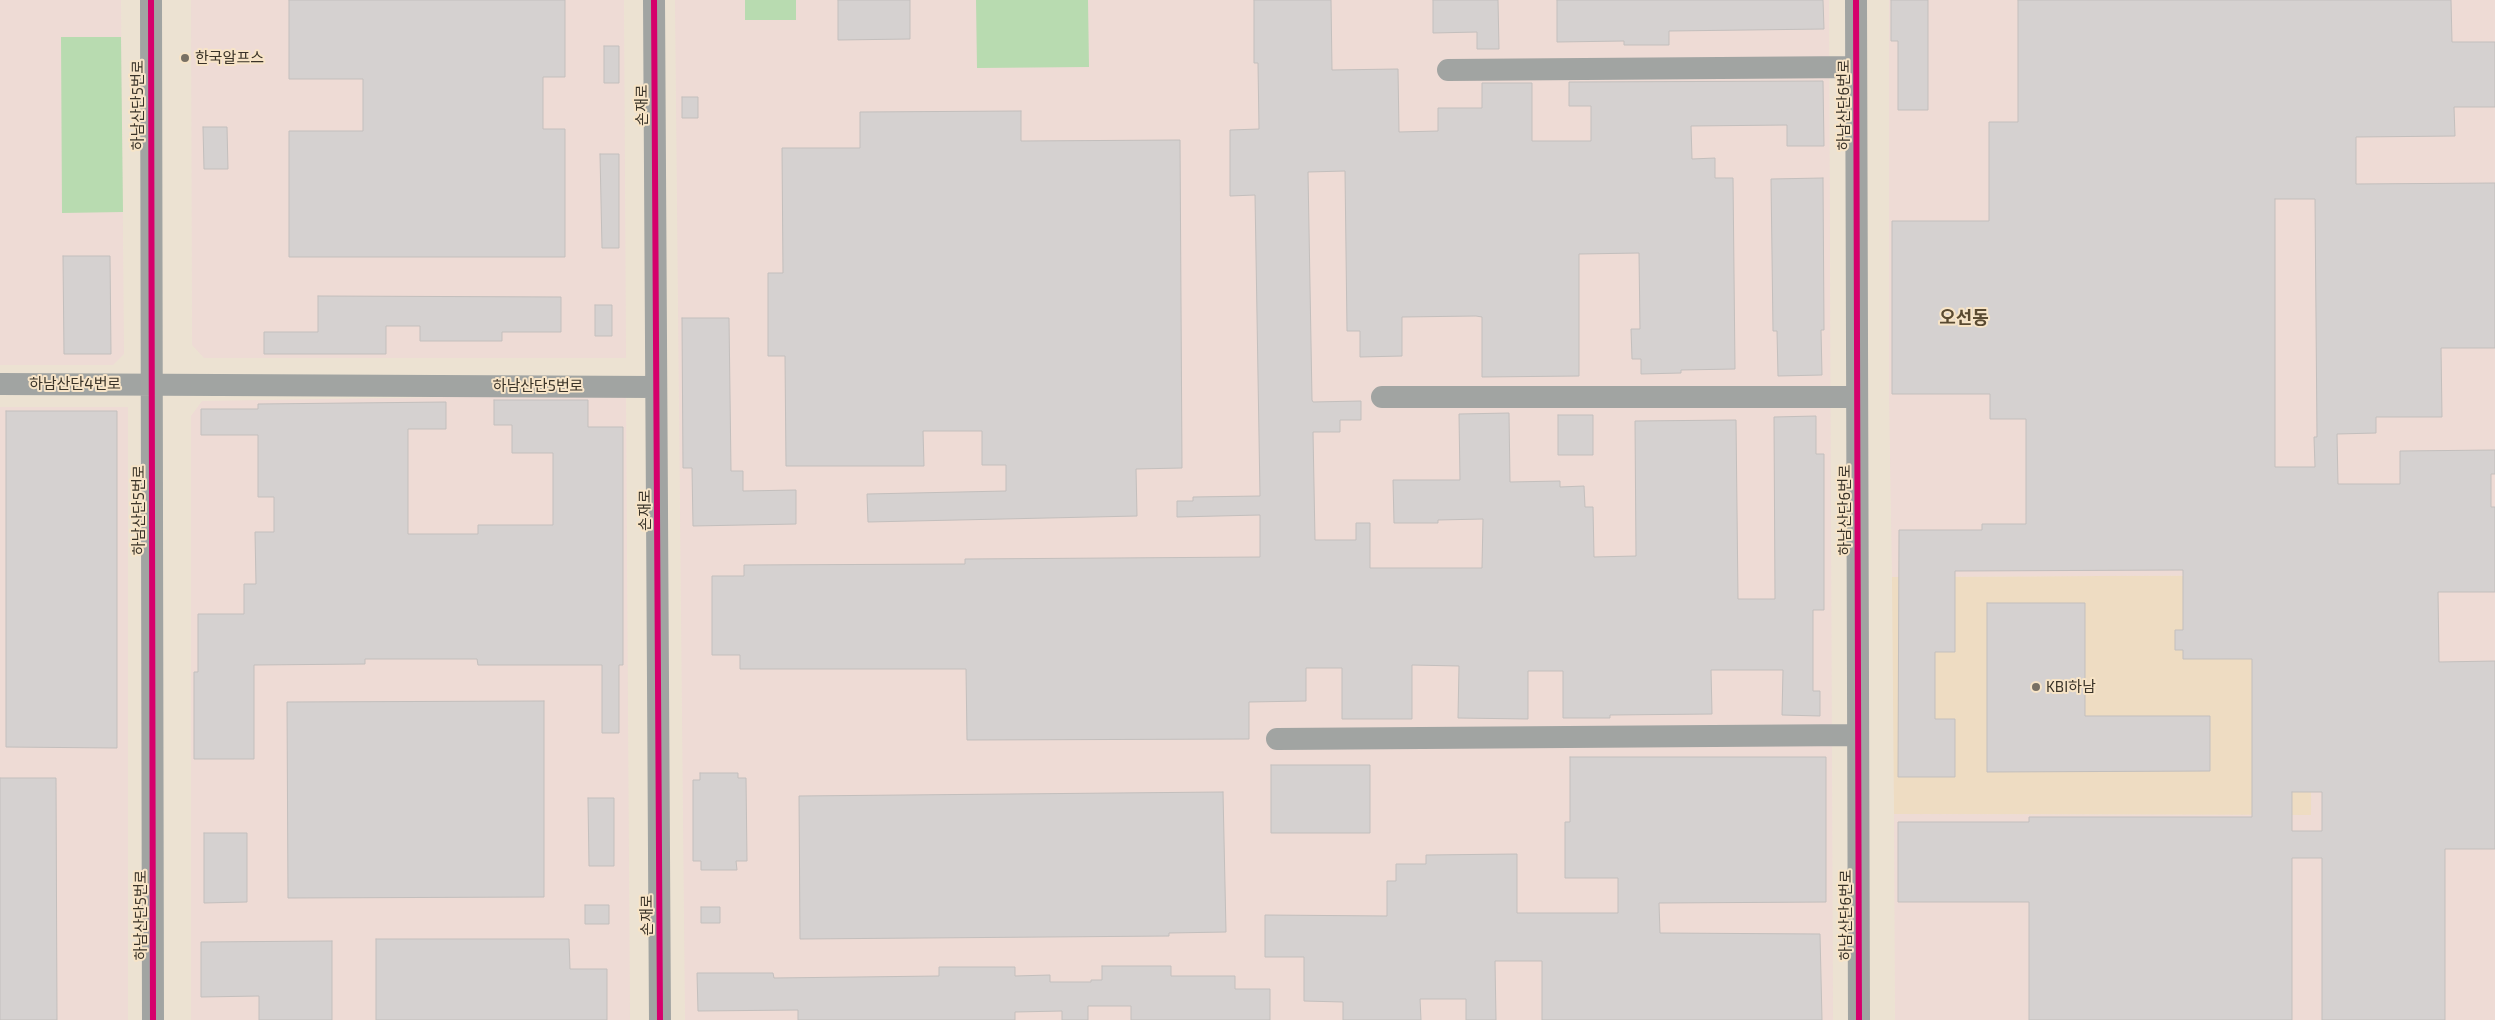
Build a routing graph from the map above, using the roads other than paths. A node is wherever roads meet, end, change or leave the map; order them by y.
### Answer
1 (151, 0) edge
2 (654, 0) edge
3 (1856, 0) edge
4 (1856, 67) junction
5 (1448, 70) dead end
6 (0, 384) edge
7 (151, 384) junction
8 (656, 387) junction
9 (1857, 397) junction
10 (1382, 398) dead end
11 (1858, 735) junction
12 (1277, 739) dead end
13 (153, 1020) edge
14 (660, 1020) edge
15 (1859, 1020) edge

1 - 7 street, 하남산단5번로
2 - 8 street, 손재로
3 - 4 street, 하남산단6번로
4 - 5 street
4 - 9 street, 하남산단6번로
6 - 7 street, 하남산단4번로
7 - 8 street, 하남산단5번로
7 - 13 street, 하남산단5번로
8 - 14 street, 손재로
9 - 10 street
9 - 11 street, 하남산단6번로
11 - 12 street
11 - 15 street, 하남산단6번로

